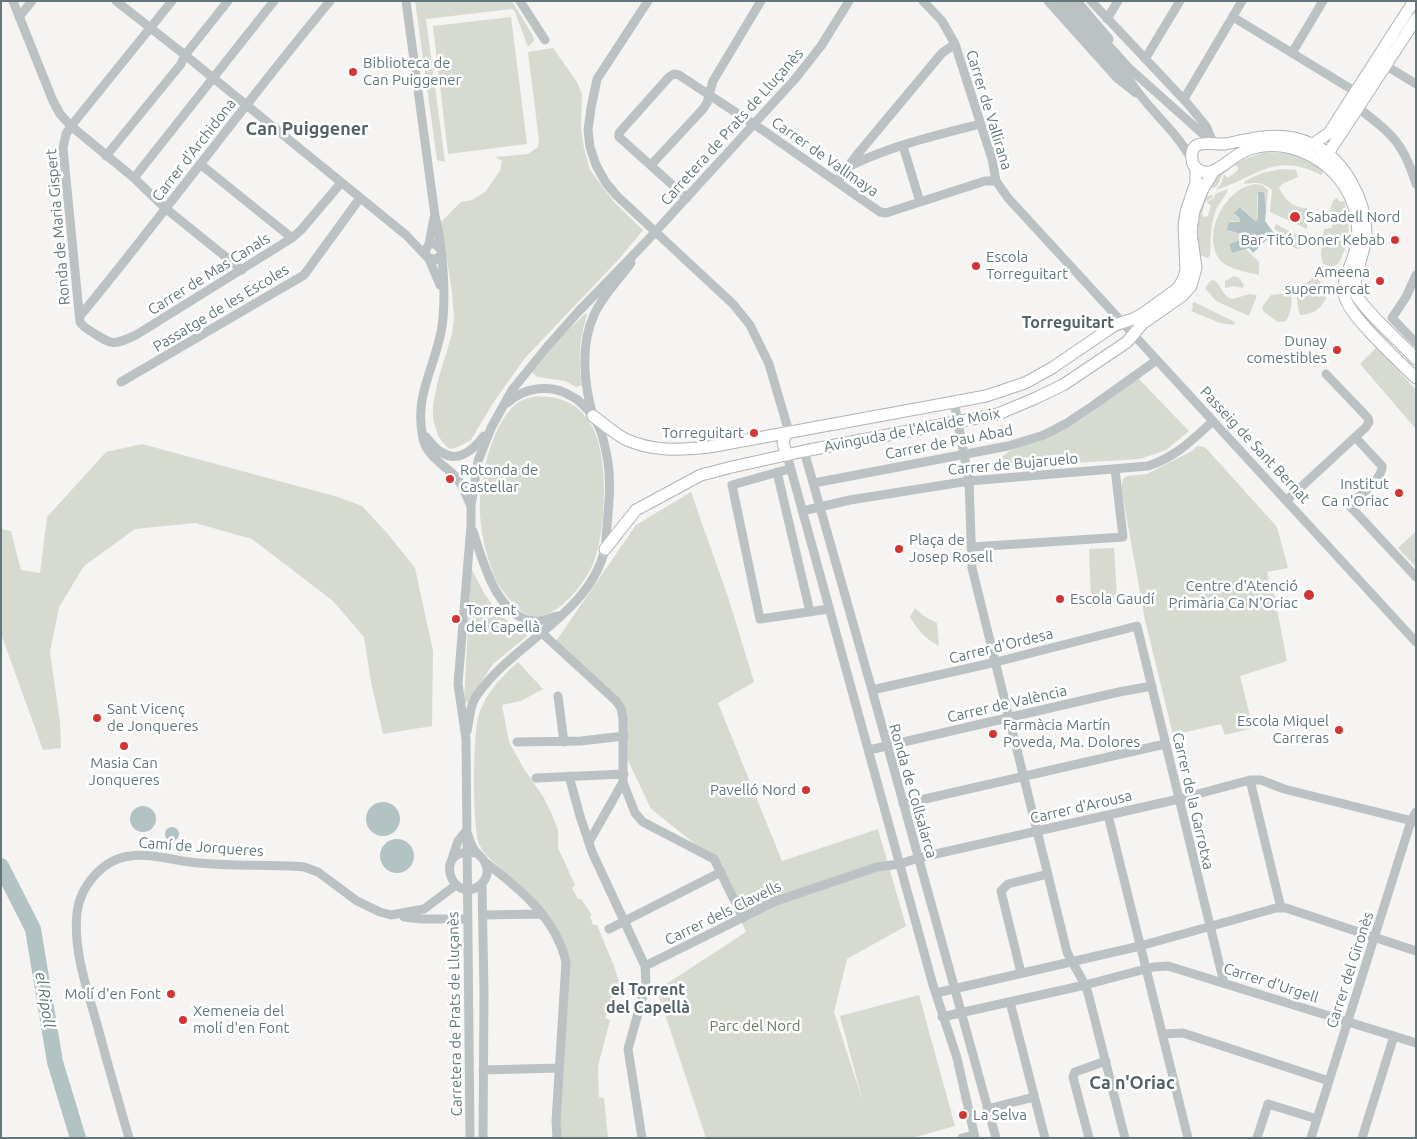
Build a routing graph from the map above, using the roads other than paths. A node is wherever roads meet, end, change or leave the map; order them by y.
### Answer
1 (13, 1) edge
2 (32, 1) edge
3 (116, 1) edge
4 (172, 1) edge
5 (228, 1) edge
6 (274, 1) edge
7 (406, 1) edge
8 (520, 1) edge
9 (648, 1) edge
10 (761, 1) edge
11 (849, 1) edge
12 (923, 1) edge
13 (1048, 1) edge
14 (1060, 1) edge
15 (1068, 1) edge
16 (1077, 1) edge
17 (1091, 1) edge
18 (1118, 1) edge
19 (1180, 1) edge
20 (1242, 1) edge
21 (1323, 1) edge
22 (1414, 1) edge
23 (324, 3) edge
24 (19, 17) junction
25 (1233, 17) junction
26 (1107, 19) junction
27 (1416, 19) edge
28 (151, 28) junction
29 (545, 40) dead end
30 (955, 44) junction
31 (1292, 54) junction
32 (185, 55) junction
33 (1145, 59) junction
34 (1381, 63) junction
35 (212, 78) junction
36 (1416, 84) edge
37 (1151, 88) junction
38 (1356, 92) junction
39 (708, 95) junction
40 (1140, 97) junction
41 (1184, 99) junction
42 (246, 105) junction
43 (1358, 108) junction
44 (754, 124) junction
45 (980, 124) junction
46 (71, 126) junction
47 (1213, 143) junction
48 (903, 146) junction
49 (1312, 150) junction
50 (1327, 154) junction
51 (106, 156) junction
52 (200, 164) junction
53 (1194, 164) junction
54 (651, 166) junction
55 (848, 167) junction
56 (1215, 170) junction
57 (134, 178) junction
58 (838, 181) junction
59 (996, 181) junction
60 (341, 183) junction
61 (1416, 184) edge
62 (360, 198) junction
63 (687, 198) junction
64 (920, 202) junction
65 (165, 208) junction
66 (434, 216) junction
67 (656, 231) junction
68 (406, 235) junction
69 (292, 238) junction
70 (646, 242) junction
71 (428, 245) junction
72 (441, 252) junction
73 (428, 258) junction
74 (242, 270) junction
75 (1416, 275) edge
76 (443, 294) junction
77 (80, 316) junction
78 (1121, 322) junction
79 (1133, 336) junction
80 (1416, 343) edge
81 (1416, 359) edge
82 (1156, 360) junction
83 (1326, 374) dead end
84 (1416, 378) edge
85 (121, 382) dead end
86 (954, 402) junction
87 (503, 406) junction
88 (593, 416) junction
89 (1214, 421) junction
90 (958, 422) junction
91 (491, 428) junction
92 (423, 432) junction
93 (790, 432) junction
94 (1356, 437) junction
95 (804, 451) junction
96 (787, 455) junction
97 (964, 455) junction
98 (789, 469) junction
99 (1115, 469) junction
100 (777, 472) junction
101 (969, 481) junction
102 (814, 483) junction
103 (1287, 500) junction
104 (471, 506) junction
105 (820, 507) junction
106 (802, 511) junction
107 (471, 525) junction
108 (972, 547) junction
109 (605, 549) junction
110 (1416, 577) edge
111 (829, 609) junction
112 (810, 612) junction
113 (561, 615) junction
114 (1137, 626) joint
115 (542, 633) junction
116 (1416, 642) edge
117 (860, 651) junction
118 (843, 656) junction
119 (996, 662) junction
120 (1152, 686) junction
121 (872, 690) junction
122 (558, 696) dead end
123 (1010, 718) junction
124 (624, 736) junction
125 (466, 739) junction
126 (516, 742) dead end
127 (564, 742) junction
128 (1165, 744) junction
129 (887, 746) junction
130 (869, 750) junction
131 (569, 776) junction
132 (1024, 776) junction
133 (536, 778) dead end
134 (623, 778) junction
135 (1250, 780) junction
136 (1179, 799) junction
137 (904, 804) junction
138 (1416, 812) edge
139 (1108, 815) junction
140 (1414, 822) edge
141 (467, 830) junction
142 (1038, 831) junction
143 (589, 842) junction
144 (471, 852) junction
145 (918, 858) junction
146 (486, 862) junction
147 (450, 864) junction
148 (900, 864) junction
149 (721, 872) junction
150 (1048, 874) junction
151 (482, 884) junction
152 (456, 885) junction
153 (467, 889) junction
154 (438, 900) junction
155 (1281, 908) junction
156 (542, 914) junction
157 (483, 915) junction
158 (391, 916) junction
159 (742, 918) junction
160 (467, 919) junction
161 (625, 923) junction
162 (1209, 926) junction
163 (609, 929) dead end
164 (1374, 938) junction
165 (1140, 946) junction
166 (1416, 951) edge
167 (1071, 962) junction
168 (645, 966) junction
169 (1146, 969) junction
170 (1022, 973) junction
171 (1224, 983) junction
172 (1085, 985) junction
173 (953, 988) junction
174 (936, 993) junction
175 (1010, 1002) junction
176 (960, 1014) junction
177 (942, 1017) junction
178 (1348, 1023) junction
179 (1162, 1034) junction
180 (1394, 1036) junction
181 (1416, 1043) edge
182 (1106, 1061) junction
183 (559, 1068) junction
184 (483, 1070) junction
185 (1329, 1081) junction
186 (1034, 1097) junction
187 (987, 1109) junction
188 (1317, 1119) junction
189 (975, 1136) edge
190 (129, 1138) edge
191 (470, 1138) edge
192 (483, 1138) edge
193 (557, 1138) edge
194 (642, 1138) edge
195 (962, 1138) edge
196 (996, 1138) edge
197 (1045, 1138) edge
198 (1089, 1138) edge
199 (1125, 1138) edge
200 (1188, 1138) edge
201 (1258, 1138) edge
202 (1311, 1138) edge
203 (1362, 1138) edge

1 - 24 street
2 - 24 street
3 - 28 street
4 - 28 street
5 - 32 street
6 - 35 street
7 - 66 street
8 - 29 street
9 - 67 street
10 - 39 street
11 - 44 street, Carretera de Prats de Lluçanès
12 - 30 street, Carrer de Vallirana
13 - 40 street
14 - 40 street
15 - 37 street
16 - 37 street
17 - 26 street
18 - 26 street
19 - 33 street
20 - 25 street
21 - 31 street
22 - 34 main road
23 - 42 street, Carrer d'Archidona
24 - 46 street
25 - 31 street
25 - 41 street
26 - 33 street
27 - 34 main road
28 - 32 street
28 - 46 street
30 - 45 street, Carrer de Vallirana
30 - 55 street
31 - 38 street
32 - 35 street
32 - 51 street
33 - 41 street
34 - 36 street
34 - 38 main road
34 - 43 main road
35 - 42 street
35 - 57 street
37 - 47 street
38 - 49 main road
39 - 44 street, Carrer de Vallmaya
39 - 54 street
39 - 54 street, Carrer de Vallmaya
40 - 53 street
41 - 47 street
42 - 52 street, Carrer d'Archidona
42 - 60 street
43 - 50 main road
43 - 61 street
44 - 58 street, Carrer de Vallmaya
44 - 63 street, Carretera de Prats de Lluçanès
45 - 48 street
45 - 59 street, Carrer de Vallirana
46 - 51 street
46 - 77 street, Ronda de Maria Gispert
47 - 49 main road
47 - 53 main road
47 - 56 main road
48 - 55 street
48 - 64 street
49 - 50 main road
49 - 56 main road, Avinguda de l'Alcalde Moix
49 - 84 main road
50 - 81 main road
51 - 57 street
52 - 65 street, Carrer d'Archidona
52 - 69 street
53 - 56 main road
53 - 78 main road, Avinguda de l'Alcalde Moix
54 - 63 street
55 - 58 street
56 - 79 main road, Avinguda de l'Alcalde Moix
57 - 65 street
58 - 64 street, Carrer de Vallmaya
59 - 64 street, Carrer de Vallmaya
59 - 78 street, Carrer de Vallirana
60 - 62 street
60 - 69 street, Carrer de Mas Canals
62 - 68 street
62 - 85 street, Passatge de les Escoles
63 - 67 street, Carretera de Prats de Lluçanès
65 - 74 street
65 - 77 street, Carrer d'Archidona
66 - 71 street
66 - 72 street
67 - 70 street, Carretera de Prats de Lluçanès
67 - 93 street
68 - 71 street
68 - 73 street
69 - 74 street, Carrer de Mas Canals
70 - 87 street, Carretera de Prats de Lluçanès
70 - 88 street, Carretera de Prats de Lluçanès
71 - 72 street
71 - 73 street
72 - 73 street
72 - 76 street
73 - 76 street
74 - 77 street, Carrer de Mas Canals
75 - 80 street
76 - 92 street
78 - 79 street, Carrer de Vallirana
78 - 86 main road, Avinguda de l'Alcalde Moix
79 - 82 street, Passeig de Sant Bernat
79 - 90 main road, Avinguda de l'Alcalde Moix
82 - 89 street, Passeig de Sant Bernat
82 - 97 street, Carrer de Pau Abad
83 - 94 street
86 - 90 street
86 - 93 main road, Avinguda de l'Alcalde Moix
87 - 88 street, Carretera de Prats de Lluçanès
87 - 91 street, Carretera de Prats de Lluçanès
88 - 93 main road, Avinguda de l'Alcalde Moix
88 - 109 street, Carretera de Prats de Lluçanès
89 - 99 street, Carrer de Bujaruelo
89 - 103 street, Passeig de Sant Bernat
90 - 95 main road, Avinguda de l'Alcalde Moix
90 - 97 street
91 - 92 street
91 - 104 street, Carretera de Prats de Lluçanès
92 - 104 street
93 - 95 main road
93 - 96 main road
94 - 103 street
94 - 110 street
95 - 96 main road, Avinguda de l'Alcalde Moix
95 - 102 street, Ronda de Collsalarca
96 - 98 street, Ronda de Collsalarca
96 - 109 main road
97 - 101 street
97 - 102 street, Carrer de Pau Abad
98 - 100 street
98 - 106 street, Ronda de Collsalarca
99 - 101 street, Carrer de Bujaruelo
99 - 108 street
100 - 112 street
100 - 112 street
101 - 105 street, Carrer de Bujaruelo
101 - 108 street
102 - 105 street, Ronda de Collsalarca
103 - 116 street, Passeig de Sant Bernat
104 - 107 street, Carretera de Prats de Lluçanès
105 - 106 street, Carrer de Bujaruelo
105 - 117 street, Ronda de Collsalarca
106 - 111 street, Ronda de Collsalarca
107 - 113 street, Carretera de Prats de Lluçanès
107 - 125 street, Carretera de Prats de Lluçanès
108 - 119 street
109 - 113 street, Carretera de Prats de Lluçanès
111 - 112 street
111 - 118 street, Ronda de Collsalarca
113 - 115 street, Carretera de Prats de Lluçanès
114 - 119 street, Carrer d'Ordesa
114 - 120 street, Carrer de la Garrotxa
115 - 124 street
115 - 125 street, Carretera de Prats de Lluçanès
117 - 118 street
117 - 121 street, Ronda de Collsalarca
118 - 130 street, Ronda de Collsalarca
119 - 121 street, Carrer d'Ordesa
119 - 123 street
120 - 123 street, Carrer de València
120 - 128 street, Carrer de la Garrotxa
121 - 129 street, Ronda de Collsalarca
122 - 127 street
123 - 129 street, Carrer de València
123 - 132 street
124 - 127 street
124 - 134 street
125 - 141 street, Carretera de Prats de Lluçanès
126 - 127 street
128 - 132 street
128 - 136 street, Carrer de la Garrotxa
129 - 130 street, Carrer de València
129 - 137 street, Ronda de Collsalarca
130 - 148 street, Ronda de Collsalarca
131 - 133 street
131 - 134 street
131 - 143 street
132 - 137 street
132 - 142 street
134 - 143 street
134 - 149 street
135 - 136 street, Carrer d'Arousa
135 - 140 street
135 - 155 street
136 - 139 street, Carrer d'Arousa
136 - 162 street, Carrer de la Garrotxa
137 - 145 street, Ronda de Collsalarca
138 - 140 street, Carrer del Gironès
139 - 142 street, Carrer d'Arousa
139 - 165 street
140 - 164 street, Carrer del Gironès
141 - 144 street, Carretera de Prats de Lluçanès
141 - 147 street
142 - 145 street, Carrer d'Arousa
142 - 150 street
143 - 161 street
144 - 146 street, Carretera de Prats de Lluçanès
144 - 147 street
144 - 153 street, Carretera de Prats de Lluçanès
145 - 148 street, Carrer d'Arousa
145 - 173 street, Ronda de Collsalarca
146 - 151 street, Carretera de Prats de Lluçanès
146 - 156 street
147 - 152 street
147 - 154 street
148 - 159 street, Carrer dels Clavells
148 - 174 street, Ronda de Collsalarca
149 - 159 street
149 - 161 street
150 - 167 street
150 - 170 street
151 - 153 street
151 - 157 street, Carretera de Prats de Lluçanès
152 - 153 street
152 - 154 street
153 - 160 street, Carretera de Prats de Lluçanès
154 - 158 street
155 - 162 street
155 - 164 street
156 - 157 street, Carretera de Prats de Lluçanès
156 - 183 street
157 - 184 street, Carretera de Prats de Lluçanès
158 - 160 street, Camí de Jorqueres
158 - 190 street, Camí de Jorqueres
159 - 168 street, Carrer dels Clavells
160 - 191 street, Carretera de Prats de Lluçanès
161 - 163 street
161 - 168 street
162 - 165 street
162 - 171 street, Carrer de la Garrotxa
164 - 166 street
164 - 178 street, Carrer del Gironès
165 - 167 street
165 - 169 street
167 - 170 street
167 - 172 street
168 - 194 street
169 - 171 street, Carrer d'Urgell
169 - 172 street, Carrer d'Urgell
169 - 179 street
170 - 173 street
171 - 178 street, Carrer d'Urgell
172 - 175 street, Carrer d'Urgell
172 - 182 street
173 - 174 street
173 - 176 street, Ronda de Collsalarca
174 - 177 street, Ronda de Collsalarca
175 - 176 street, Carrer d'Urgell
175 - 186 street
176 - 177 street, Carrer d'Urgell
176 - 187 street, Ronda de Collsalarca
177 - 189 street, Ronda de Collsalarca
178 - 180 street, Carrer d'Urgell
178 - 185 street, Carrer del Gironès
179 - 185 street
179 - 200 street
180 - 181 street, Carrer d'Urgell
180 - 203 street
182 - 198 street
182 - 199 street
183 - 184 street
183 - 193 street
184 - 192 street, Carretera de Prats de Lluçanès
185 - 188 street, Carrer del Gironès
186 - 187 street
186 - 197 street
187 - 196 street, Ronda de Collsalarca
188 - 201 street
188 - 202 street, Carrer del Gironès
189 - 195 street

